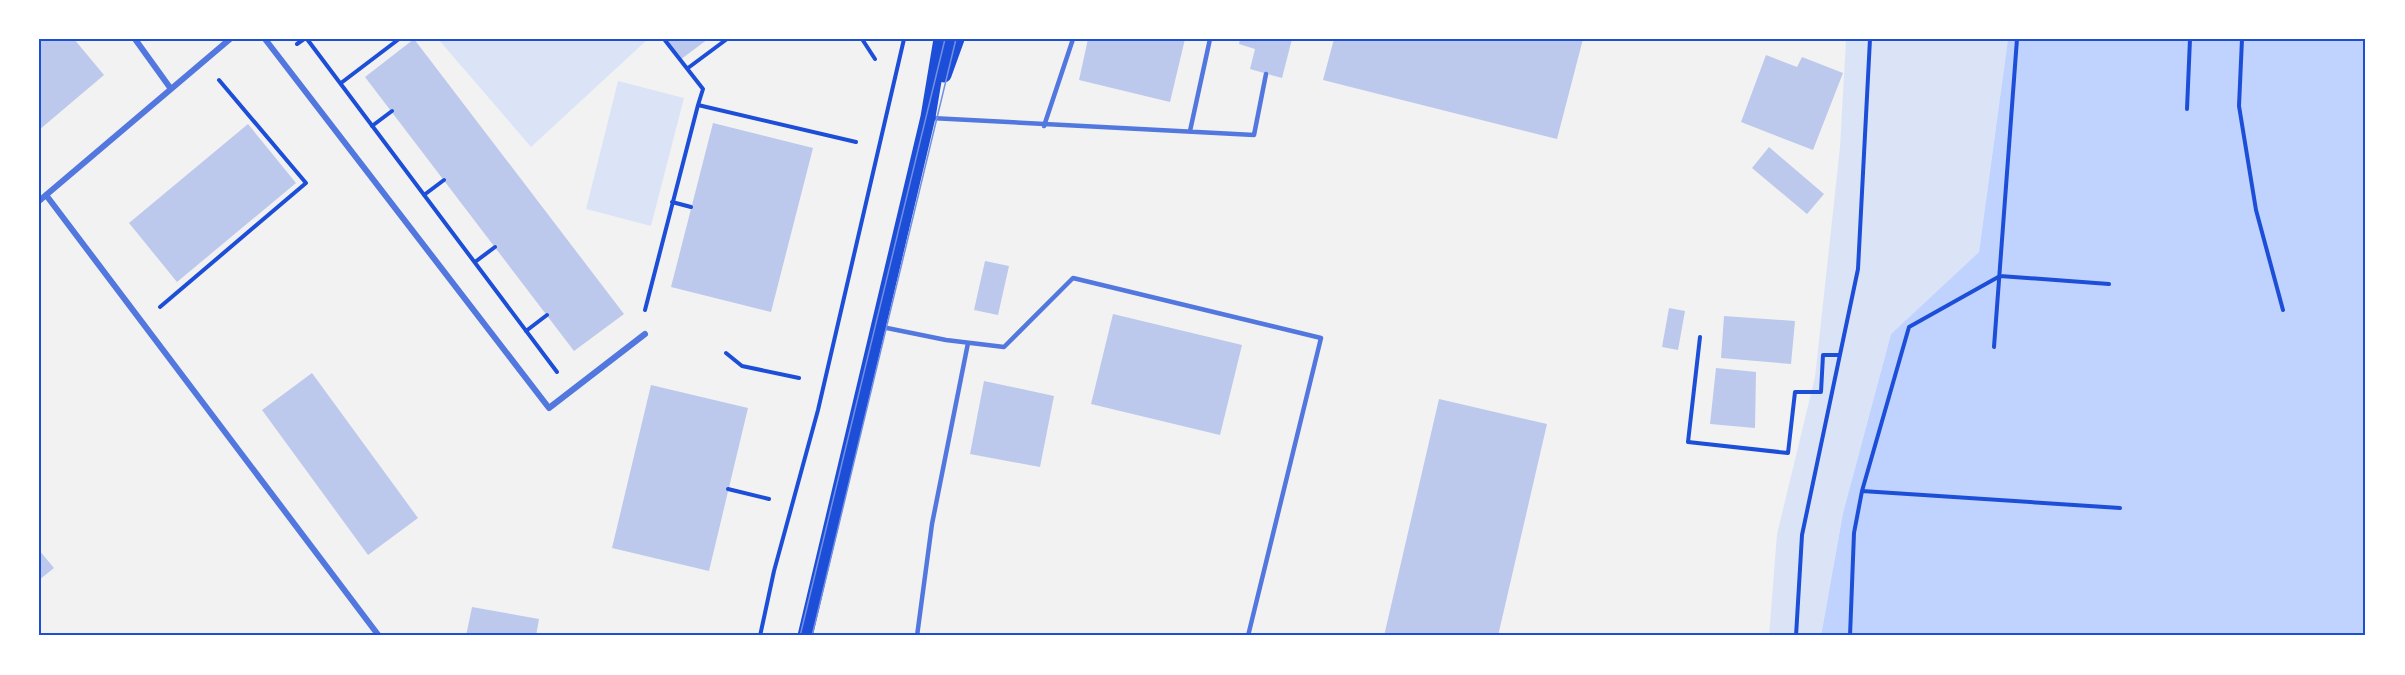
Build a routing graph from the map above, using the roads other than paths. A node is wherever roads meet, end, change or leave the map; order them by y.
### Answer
1 (135, 39) edge
2 (230, 39) edge
3 (265, 39) edge
4 (941, 39) edge
5 (957, 39) edge
6 (1072, 39) edge
7 (1210, 39) edge
8 (1266, 74) dead end
9 (171, 89) junction
10 (928, 117) junction
11 (1044, 126) junction
12 (1190, 131) junction
13 (46, 195) junction
14 (39, 201) edge
15 (880, 326) junction
16 (645, 334) dead end
17 (968, 343) junction
18 (379, 636) edge
19 (805, 636) edge
20 (917, 636) edge
21 (1248, 636) edge

1 - 9 street
2 - 9 street
3 - 16 street
4 - 10 main road
5 - 10 main road
6 - 11 lane
7 - 12 lane
8 - 12 lane
9 - 13 street
10 - 11 lane
10 - 15 main road
11 - 12 lane
13 - 14 street
13 - 18 street
15 - 17 lane
15 - 19 main road
17 - 20 lane
17 - 21 lane

